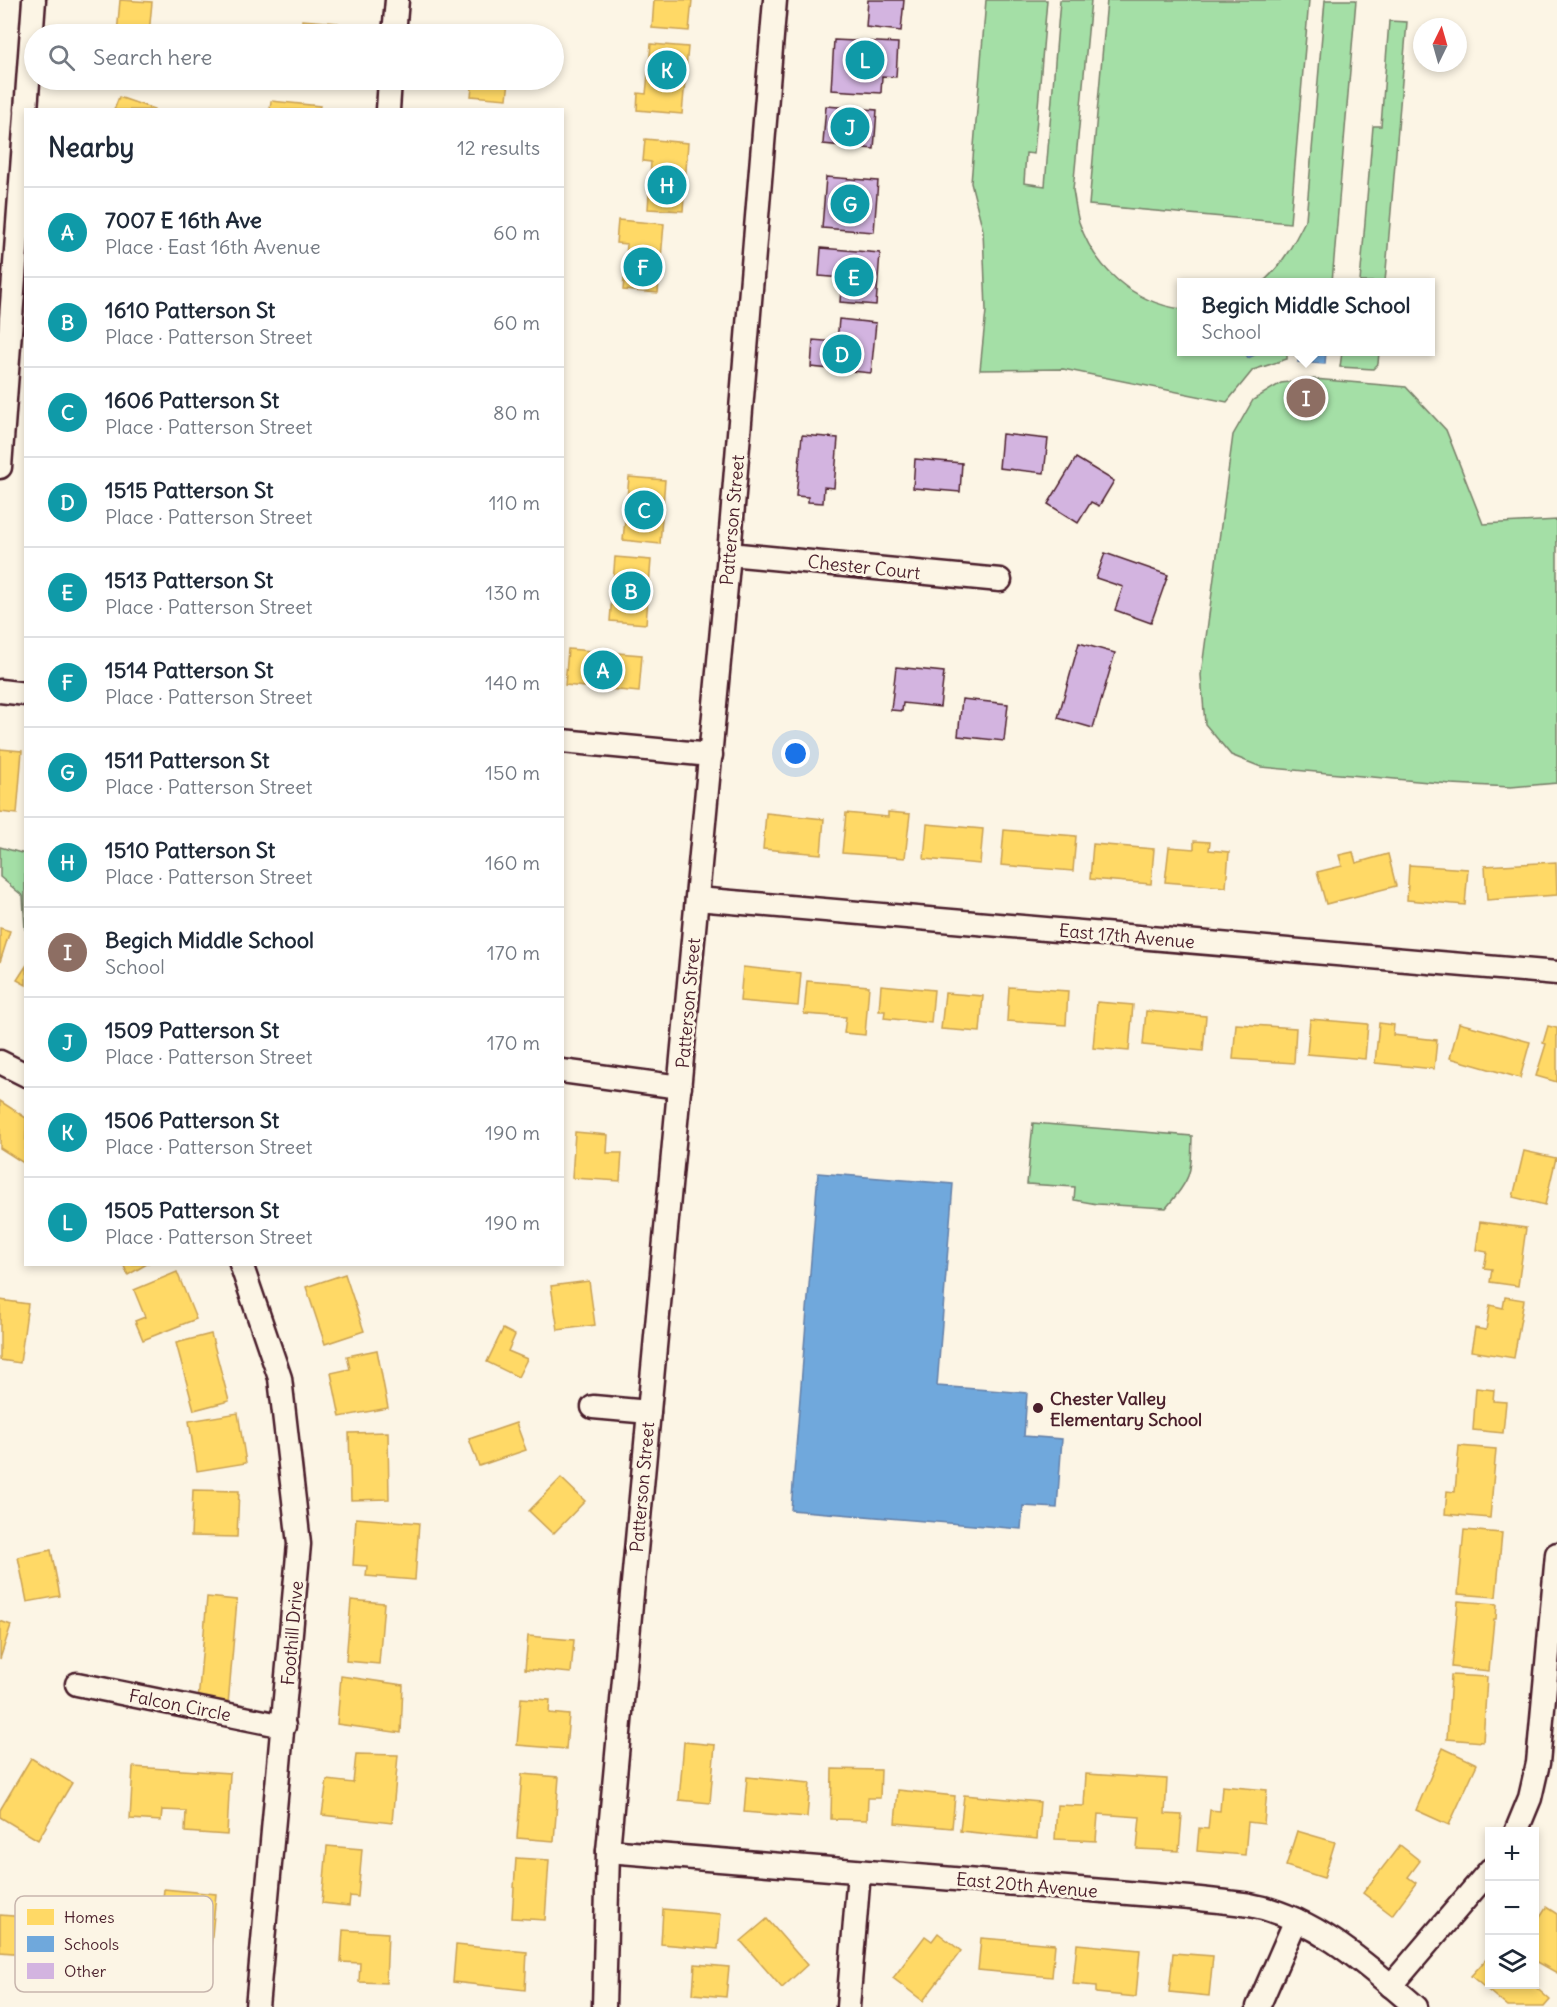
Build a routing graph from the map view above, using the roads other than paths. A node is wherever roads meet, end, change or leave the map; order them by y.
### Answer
1 (34, 0) edge
2 (397, 0) edge
3 (775, 0) edge
4 (32, 24) edge
5 (395, 24) edge
6 (27, 90) edge
7 (389, 90) edge
8 (26, 108) edge
9 (387, 108) edge
10 (24, 142) edge
11 (0, 467) edge
12 (729, 554) junction
13 (1000, 580) dead end
14 (0, 691) edge
15 (24, 694) edge
16 (564, 741) edge
17 (711, 755) junction
18 (697, 899) junction
19 (1557, 973) edge
20 (0, 1062) edge
21 (564, 1071) edge
22 (24, 1074) edge
23 (680, 1087) junction
24 (242, 1266) edge
25 (593, 1407) dead end
26 (649, 1412) junction
27 (1557, 1554) edge
28 (77, 1684) dead end
29 (284, 1726) junction
30 (1518, 1827) edge
31 (608, 1851) junction
32 (859, 1872) junction
33 (1485, 1876) edge
34 (1296, 1920) junction
35 (1391, 1986) junction
36 (258, 2007) edge
37 (604, 2007) edge
38 (848, 2007) edge
39 (1258, 2007) edge
40 (1416, 2007) edge

1 - 4 street
2 - 5 street
3 - 12 street, Patterson Street
6 - 8 street
7 - 9 street
10 - 11 street
12 - 13 street, Chester Court
12 - 17 street, Patterson Street
14 - 15 street
16 - 17 street
17 - 18 street, Patterson Street
18 - 19 street, East 17th Avenue
18 - 23 street, Patterson Street
20 - 22 street
21 - 23 street
23 - 26 street, Patterson Street
24 - 29 street, Foothill Drive
25 - 26 street
26 - 31 street, Patterson Street
27 - 30 street
28 - 29 street, Falcon Circle
29 - 36 street, Foothill Drive
31 - 32 street, East 20th Avenue
31 - 37 street, Patterson Street
32 - 34 street, East 20th Avenue
32 - 38 street
33 - 35 street
34 - 35 street, East 20th Avenue
34 - 39 street
35 - 40 street, East 20th Avenue

